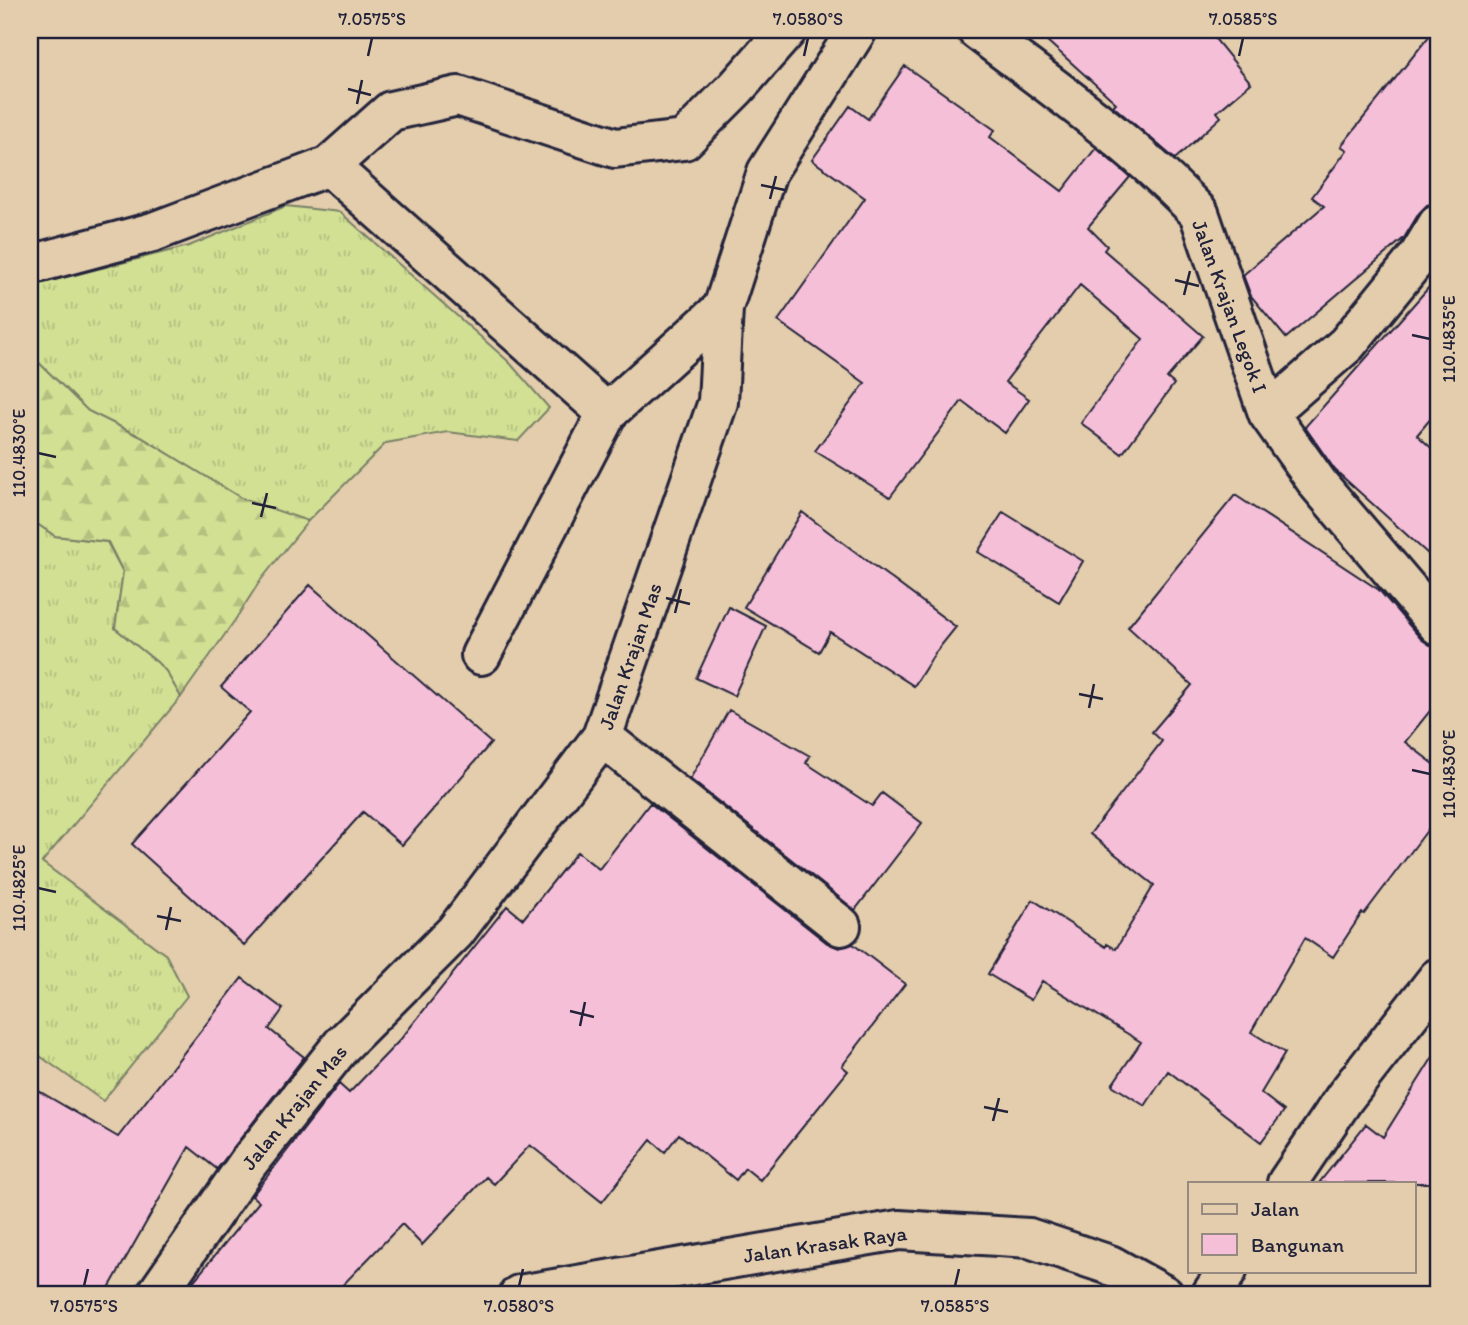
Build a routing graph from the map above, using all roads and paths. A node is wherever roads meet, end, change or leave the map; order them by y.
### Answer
1 (787, 30) edge
2 (857, 30) edge
3 (977, 30) edge
4 (328, 166) junction
5 (1438, 223) edge
6 (30, 265) edge
7 (723, 308) junction
8 (607, 413) junction
9 (1268, 413) junction
10 (1438, 625) edge
11 (481, 654) dead end
12 (602, 737) junction
13 (841, 926) dead end
14 (1438, 978) edge
15 (1288, 1182) edge
16 (1226, 1272) edge
17 (156, 1295) edge
18 (519, 1295) edge
19 (1164, 1295) edge
20 (1211, 1295) edge

1 - 4 street
2 - 7 street, Jalan Krajan Mas
3 - 9 street, Jalan Krajan Legok I
4 - 6 street
4 - 8 street
5 - 9 street
7 - 8 street
7 - 12 street, Jalan Krajan Mas
8 - 11 street
9 - 10 street, Jalan Krajan Legok I
12 - 13 street
12 - 17 street, Jalan Krajan Mas
14 - 15 street
16 - 20 street
18 - 19 street, Jalan Krasak Raya

